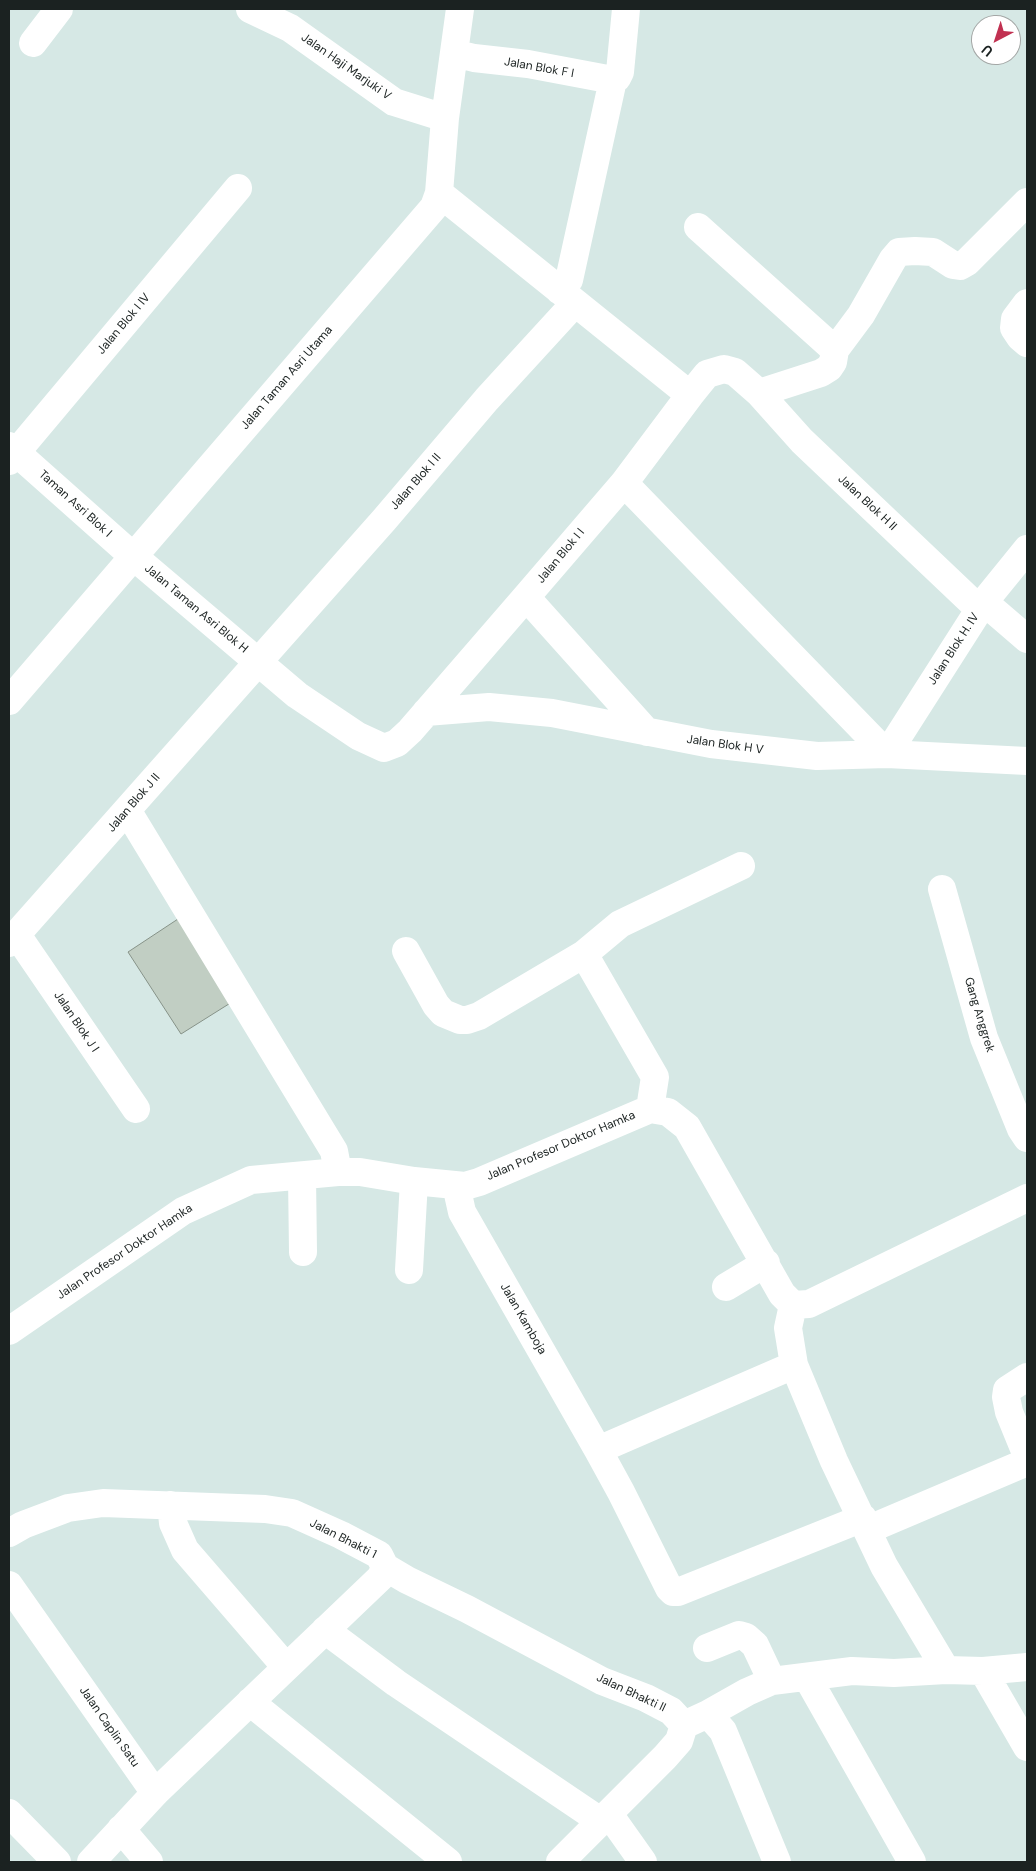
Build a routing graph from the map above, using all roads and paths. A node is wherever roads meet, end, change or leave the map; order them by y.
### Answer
1 (59, 9) edge
2 (250, 9) edge
3 (460, 9) edge
4 (626, 9) edge
5 (33, 43) dead end
6 (454, 53) junction
7 (616, 76) junction
8 (445, 118) junction
9 (238, 188) dead end
10 (439, 193) junction
11 (1027, 202) edge
12 (698, 228) dead end
13 (568, 297) junction
14 (1027, 303) edge
15 (1027, 343) edge
16 (835, 350) junction
17 (759, 393) junction
18 (690, 395) junction
19 (11, 453) edge
20 (624, 483) junction
21 (1027, 549) edge
22 (134, 556) junction
23 (526, 597) junction
24 (981, 605) junction
25 (1027, 639) edge
26 (258, 662) junction
27 (9, 701) edge
28 (426, 712) junction
29 (648, 732) junction
30 (886, 754) junction
31 (1027, 761) edge
32 (127, 810) junction
33 (741, 866) dead end
34 (942, 889) dead end
35 (13, 939) edge
36 (406, 951) dead end
37 (584, 954) junction
38 (136, 1109) dead end
39 (650, 1109) junction
40 (1027, 1138) edge
41 (338, 1172) junction
42 (302, 1176) junction
43 (414, 1181) junction
44 (456, 1185) junction
45 (1027, 1198) edge
46 (303, 1252) dead end
47 (766, 1264) junction
48 (410, 1270) dead end
49 (726, 1287) dead end
50 (793, 1305) junction
51 (9, 1331) edge
52 (794, 1365) junction
53 (1027, 1377) edge
54 (598, 1450) junction
55 (1027, 1456) edge
56 (1027, 1462) edge
57 (171, 1505) junction
58 (865, 1524) junction
59 (9, 1533) edge
60 (385, 1567) junction
61 (9, 1585) edge
62 (324, 1630) junction
63 (707, 1648) dead end
64 (286, 1667) junction
65 (1027, 1667) edge
66 (946, 1670) junction
67 (982, 1671) junction
68 (807, 1677) junction
69 (772, 1681) junction
70 (250, 1702) junction
71 (696, 1720) junction
72 (1027, 1747) edge
73 (155, 1793) junction
74 (9, 1813) edge
75 (605, 1818) junction
76 (121, 1829) junction
77 (57, 1862) edge
78 (91, 1862) edge
79 (149, 1862) edge
80 (447, 1862) edge
81 (560, 1862) edge
82 (643, 1862) edge
83 (777, 1862) edge
84 (912, 1862) edge

1 - 5 street
2 - 8 street, Jalan Haji Marjuki V
3 - 6 street, Jalan Taman Asri Utama
4 - 7 street, Jalan Blok I II
6 - 7 street, Jalan Blok F I
6 - 8 street, Jalan Taman Asri Utama
7 - 13 street, Jalan Blok I II
8 - 10 street, Jalan Taman Asri Utama
9 - 19 street, Jalan Blok I IV
10 - 13 street
10 - 22 street, Jalan Taman Asri Utama
11 - 16 street
12 - 16 street
13 - 18 street
13 - 26 street, Jalan Blok I II
14 - 15 street
16 - 17 street
17 - 18 street, Jalan Blok H II
17 - 24 street, Jalan Blok H II
18 - 20 street, Jalan Blok I I
19 - 22 street, Taman Asri Blok I
20 - 23 street, Jalan Blok I I
20 - 30 street
21 - 24 street, Jalan Blok H. IV
22 - 26 street, Jalan Taman Asri Blok H
22 - 27 street, Jalan Taman Asri Utama
23 - 28 street, Jalan Blok I I
23 - 29 street
24 - 25 street, Jalan Blok H II
24 - 30 street, Jalan Blok H. IV
26 - 28 street, Jalan Taman Asri Blok H
26 - 32 street, Jalan Blok J II
28 - 29 street, Jalan Blok H V
29 - 30 street, Jalan Blok H V
30 - 31 street, Jalan Blok H V
32 - 35 street, Jalan Blok J II
32 - 41 street
33 - 37 street
34 - 40 street, Gang Anggrek
35 - 38 street, Jalan Blok J I
36 - 37 street
37 - 39 street
39 - 44 street, Jalan Profesor Doktor Hamka
39 - 47 street, Jalan Profesor Doktor Hamka
41 - 42 street, Jalan Profesor Doktor Hamka
41 - 43 street, Jalan Profesor Doktor Hamka
42 - 46 street
42 - 51 street, Jalan Profesor Doktor Hamka
43 - 44 street, Jalan Profesor Doktor Hamka
43 - 48 street
44 - 54 street, Jalan Kamboja
45 - 50 street
47 - 49 street
47 - 50 street, Jalan Profesor Doktor Hamka
50 - 52 street
52 - 54 street
52 - 58 street
53 - 55 street
54 - 58 street, Jalan Kamboja
56 - 58 street
57 - 59 street, Jalan Bhakti 1
57 - 60 street, Jalan Bhakti 1
57 - 64 street
58 - 66 street
60 - 62 street, Jalan Bhakti 1
60 - 71 street, Jalan Bhakti II
61 - 73 street, Jalan Caplin Satu
62 - 64 street, Jalan Bhakti 1
62 - 75 street
63 - 69 street
64 - 70 street, Jalan Bhakti 1
65 - 67 street
66 - 67 street
66 - 68 street
67 - 72 street
68 - 69 street
68 - 84 street
69 - 71 street
70 - 73 street, Jalan Bhakti 1
70 - 80 street
71 - 75 street
71 - 83 street, Jalan Bhakti II
73 - 76 street
74 - 77 street
75 - 81 street
75 - 82 street
76 - 78 street
76 - 79 street

